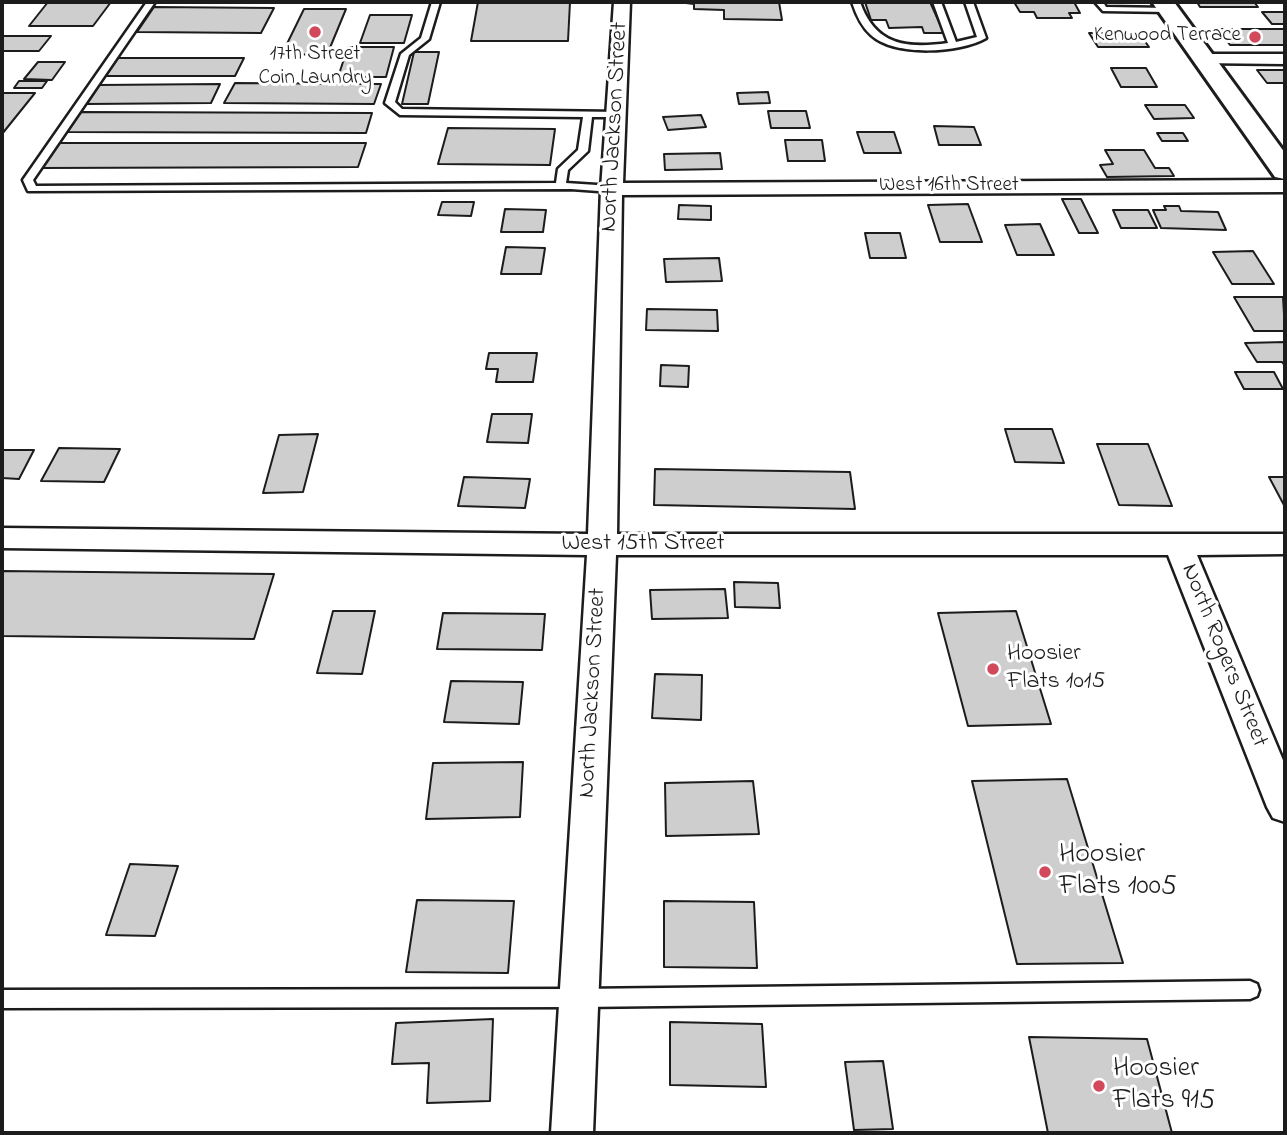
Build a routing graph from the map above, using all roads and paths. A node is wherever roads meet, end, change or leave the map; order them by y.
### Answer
1 (151, 2) edge
2 (436, 2) edge
3 (622, 2) edge
4 (856, 2) edge
5 (937, 2) edge
6 (969, 2) edge
7 (1099, 2) edge
8 (1166, 6) edge
9 (953, 46) junction
10 (1203, 59) junction
11 (1285, 59) edge
12 (602, 114) junction
13 (1285, 171) edge
14 (561, 186) junction
15 (1285, 186) edge
16 (612, 189) junction
17 (2, 538) edge
18 (1178, 544) junction
19 (1285, 544) edge
20 (602, 545) junction
21 (1285, 807) edge
22 (1250, 990) dead end
23 (579, 998) junction
24 (2, 999) edge
25 (572, 1133) edge

1 - 14 lane
2 - 12 lane
3 - 12 street, North Jackson Street
4 - 9 lane
5 - 9 lane
6 - 9 lane
7 - 8 lane
8 - 10 street
10 - 11 street
10 - 13 street
12 - 14 lane
12 - 16 street, North Jackson Street
14 - 16 lane
15 - 16 street, West 16th Street
16 - 20 street, North Jackson Street
17 - 20 street, West 15th Street
18 - 19 street, West 15th Street
18 - 20 street, West 15th Street
18 - 21 street, North Rogers Street
20 - 23 street, North Jackson Street
22 - 23 lane
23 - 24 lane
23 - 25 street, North Jackson Street

